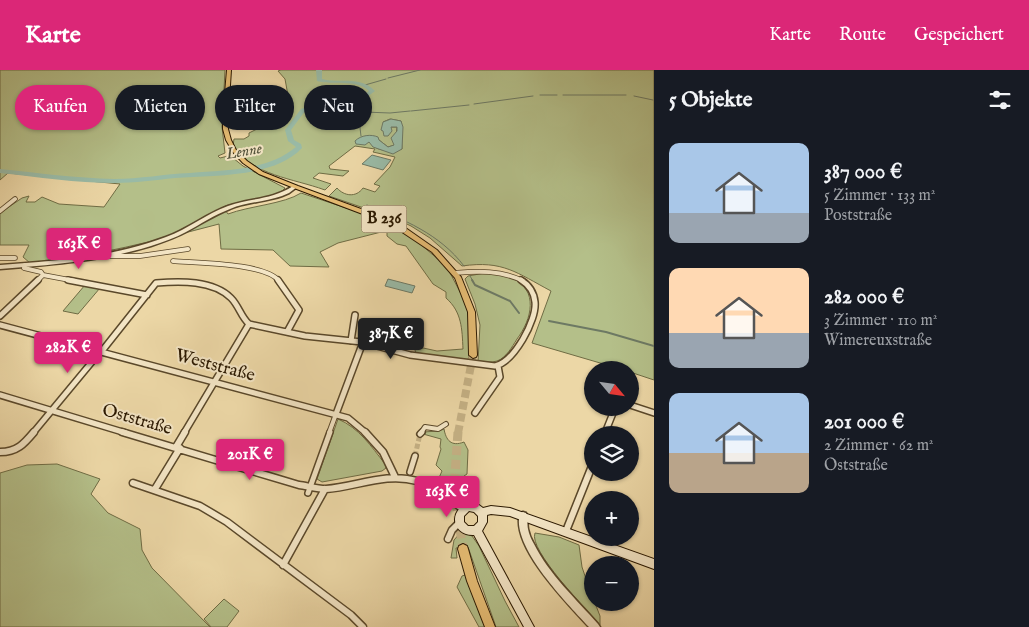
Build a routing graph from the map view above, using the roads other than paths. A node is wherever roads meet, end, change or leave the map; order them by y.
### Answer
1 (229, 70) edge
2 (295, 187) junction
3 (15, 199) dead end
4 (0, 211) edge
5 (188, 250) dead end
6 (105, 256) junction
7 (0, 258) edge
8 (15, 258) dead end
9 (173, 261) dead end
10 (25, 265) junction
11 (0, 267) edge
12 (454, 273) junction
13 (43, 275) junction
14 (148, 295) junction
15 (354, 315) dead end
16 (0, 316) edge
17 (249, 324) junction
18 (0, 325) edge
19 (287, 332) junction
20 (351, 341) junction
21 (363, 342) junction
22 (101, 351) junction
23 (473, 354) tunnel mouth
24 (498, 366) junction
25 (214, 381) junction
26 (0, 395) edge
27 (639, 408) edge
28 (52, 410) junction
29 (654, 412) edge
30 (336, 414) junction
31 (475, 414) dead end
32 (446, 424) dead end
33 (420, 434) dead end
34 (178, 448) junction
35 (0, 452) edge
36 (415, 456) tunnel mouth
37 (410, 472) dead end
38 (395, 477) junction
39 (586, 481) edge
40 (133, 483) dead end
41 (155, 489) junction
42 (325, 489) junction
43 (309, 490) junction
44 (462, 509) junction
45 (481, 513) junction
46 (523, 516) junction
47 (460, 522) junction
48 (476, 530) junction
49 (566, 531) junction
50 (448, 539) dead end
51 (463, 549) tunnel mouth
52 (283, 564) junction
53 (654, 564) edge
54 (363, 627) edge
55 (490, 627) edge
56 (529, 627) edge
57 (595, 627) edge

1 - 2 main road, B 236
2 - 6 street
2 - 12 main road, B 236
3 - 4 street
5 - 6 street
6 - 10 street
7 - 8 street
9 - 19 street
10 - 11 street
10 - 13 street
12 - 23 main road, B 236
12 - 24 street
13 - 14 street
13 - 16 street
14 - 17 street
14 - 22 street
15 - 20 street
17 - 19 street
17 - 25 street
18 - 22 street, Weststraße
19 - 20 street
20 - 21 street
21 - 24 street
21 - 30 street
22 - 25 street, Weststraße
22 - 28 street
24 - 31 street
25 - 30 street, Weststraße
25 - 34 street
26 - 28 street, Oststraße
27 - 29 street
28 - 34 street, Oststraße
28 - 35 street
30 - 38 street, Weststraße
30 - 43 street
32 - 33 street
34 - 41 street
34 - 43 street, Oststraße
36 - 37 street
38 - 42 street, Oststraße
38 - 44 street, Oststraße
39 - 49 street
40 - 41 street
41 - 52 street
42 - 43 street, Oststraße
42 - 52 street
44 - 45 main road
44 - 47 main road
45 - 46 main road
45 - 48 main road
46 - 49 main road
46 - 57 street
47 - 48 main road
47 - 50 street
48 - 56 main road
49 - 53 main road
51 - 55 main road
52 - 54 street

